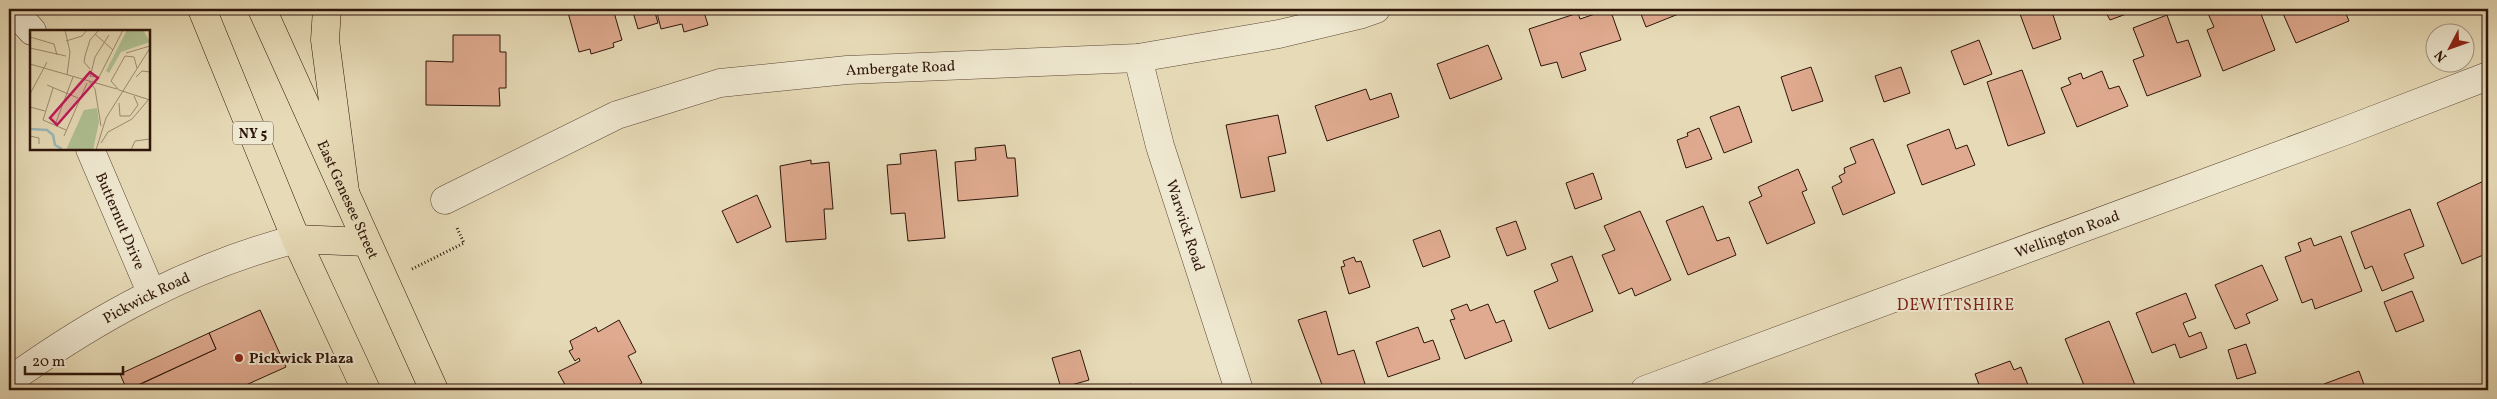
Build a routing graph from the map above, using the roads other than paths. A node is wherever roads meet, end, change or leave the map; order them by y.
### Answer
1 (202, 9) edge
2 (262, 9) edge
3 (327, 9) edge
4 (1376, 9) edge
5 (9, 12) edge
6 (31, 30) edge
7 (1138, 58) junction
8 (2488, 76) edge
9 (90, 150) edge
10 (345, 192) junction
11 (445, 200) road end
12 (296, 239) junction
13 (366, 242) junction
14 (151, 292) junction
15 (9, 381) edge
16 (366, 390) edge
17 (434, 390) edge
18 (1239, 390) edge
19 (1645, 390) edge

1 - 12 main road, NY 5
2 - 10 main road, East Genesee Street
3 - 10 main road
4 - 7 street, Ambergate Road
5 - 6 street
7 - 11 street, Ambergate Road
7 - 18 street, Warwick Road
8 - 19 street, Wellington Road
9 - 14 street, Butternut Drive
10 - 13 main road, East Genesee Street
12 - 13 main road
12 - 14 street, Pickwick Road
12 - 16 main road, NY 5
13 - 17 main road, East Genesee Street
14 - 15 street, Pickwick Road

